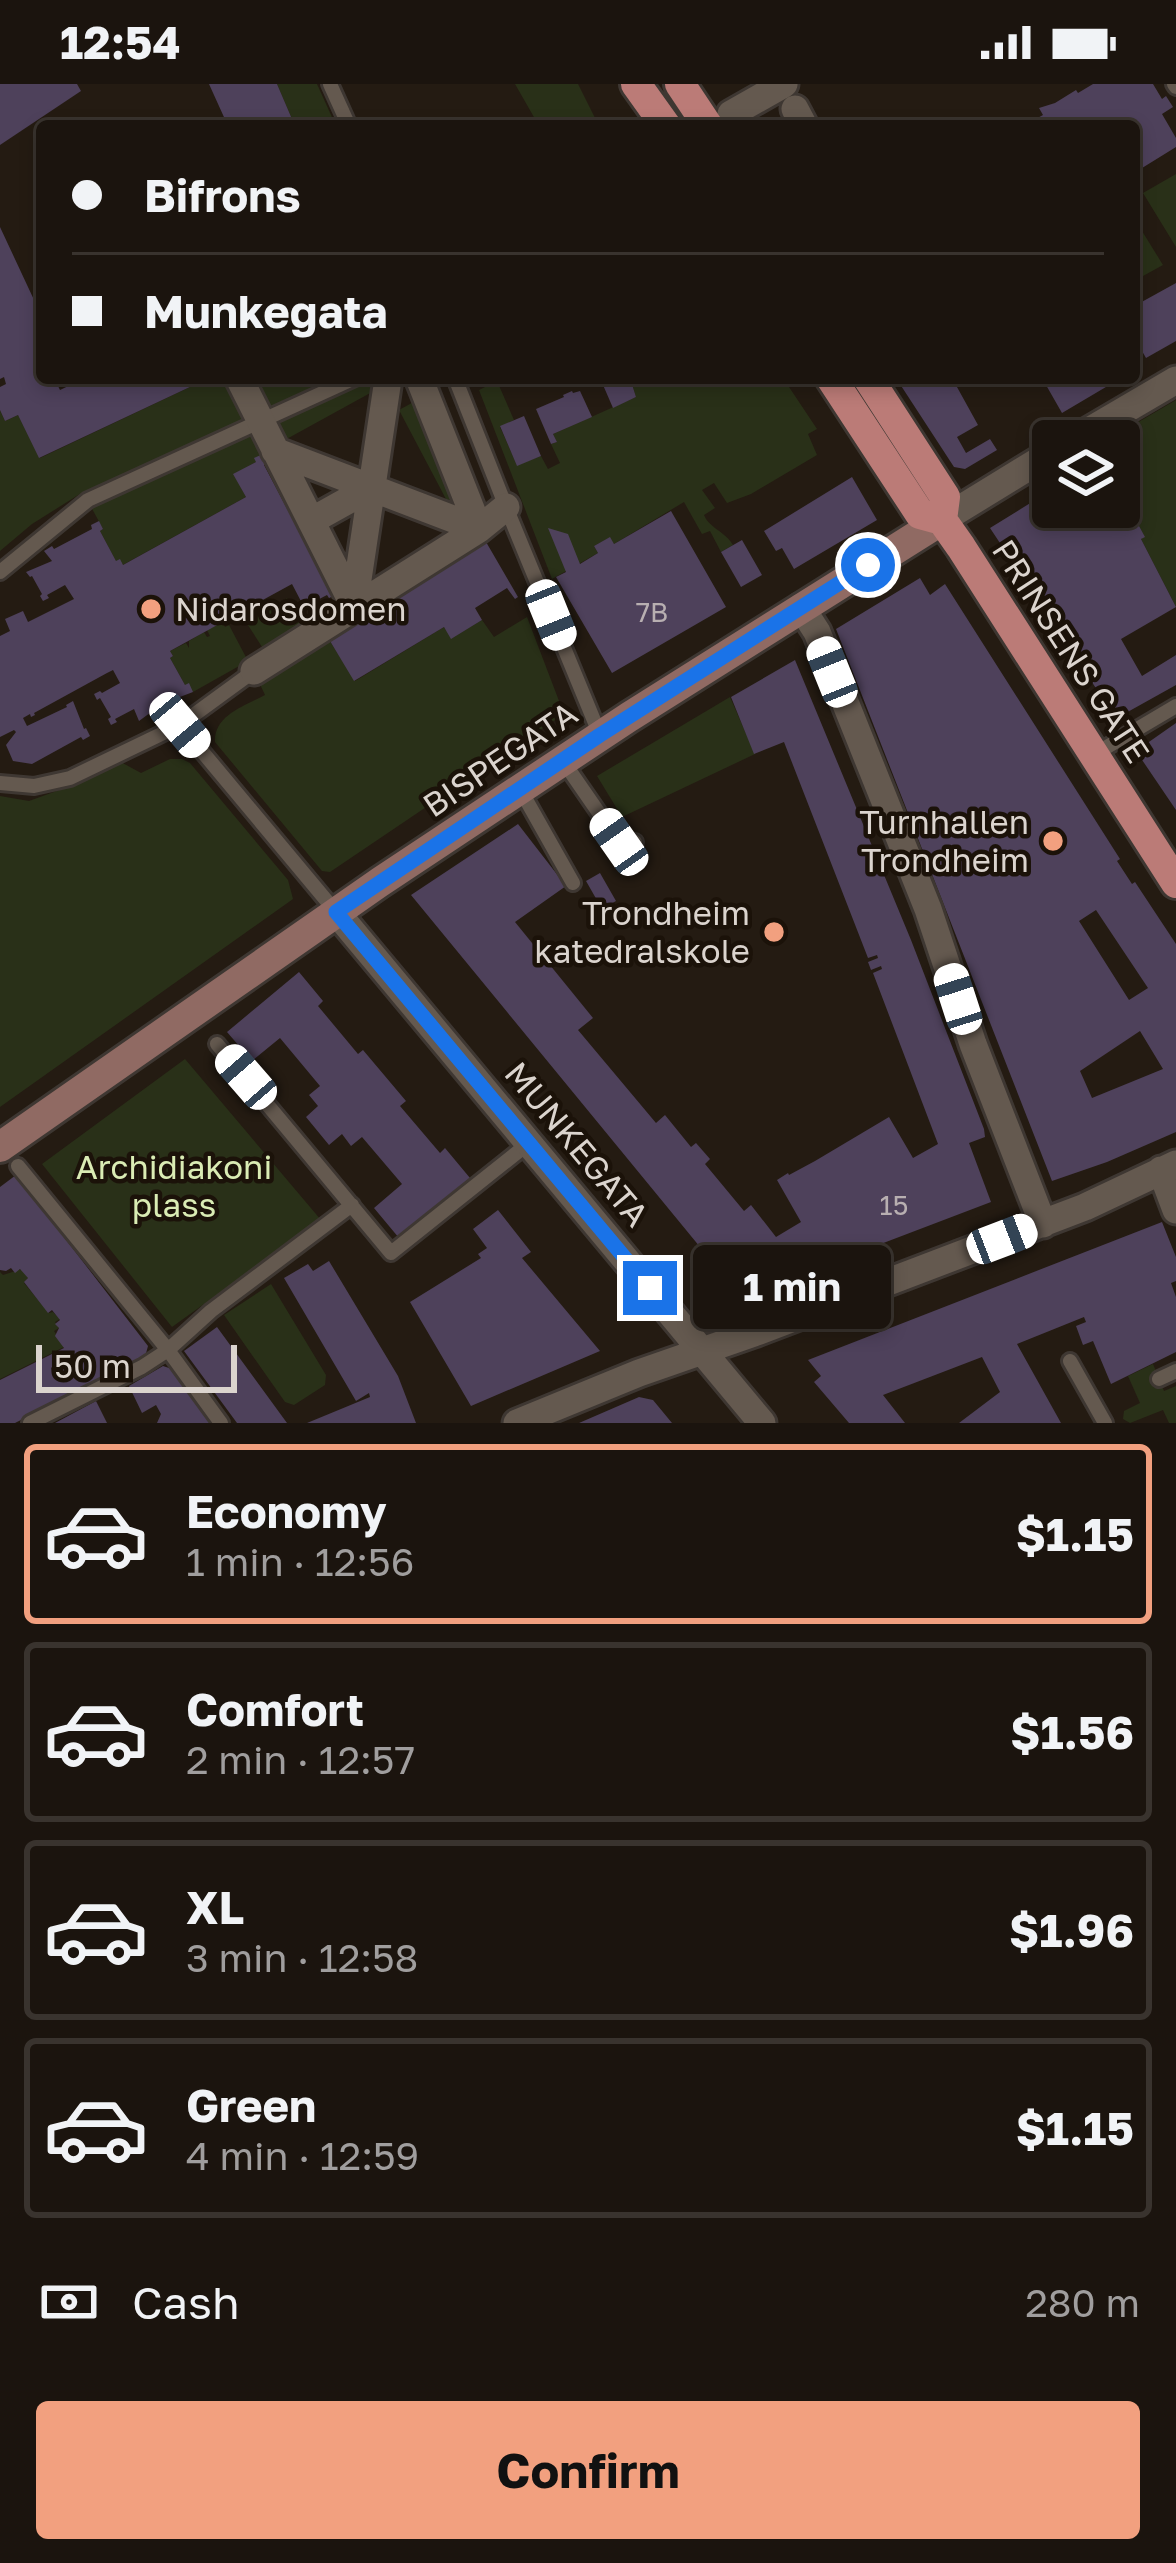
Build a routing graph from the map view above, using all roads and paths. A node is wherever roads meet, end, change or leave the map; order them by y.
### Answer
1 (330, 84) edge
2 (636, 84) edge
3 (680, 84) edge
4 (794, 106) edge
5 (346, 120) edge
6 (661, 120) edge
7 (719, 120) edge
8 (1176, 380) edge
9 (242, 384) edge
10 (342, 384) edge
11 (421, 384) edge
12 (457, 384) edge
13 (835, 384) edge
14 (872, 384) edge
15 (387, 386) dead end
16 (1108, 420) edge
17 (261, 423) junction
18 (275, 451) junction
19 (1032, 465) edge
20 (372, 487) junction
21 (506, 507) junction
22 (942, 520) junction
23 (311, 521) junction
24 (479, 529) junction
25 (0, 572) edge
26 (354, 606) junction
27 (802, 607) junction
28 (254, 671) joint
29 (1176, 706) edge
30 (180, 725) junction
31 (600, 735) junction
32 (1095, 754) junction
33 (563, 761) junction
34 (0, 783) edge
35 (520, 789) junction
36 (635, 842) dead end
37 (573, 883) dead end
38 (1176, 883) edge
39 (336, 912) junction
40 (217, 1044) dead end
41 (529, 1143) junction
42 (7, 1152) edge
43 (1168, 1167) edge
44 (352, 1205) junction
45 (1176, 1210) edge
46 (1043, 1224) junction
47 (168, 1350) junction
48 (702, 1350) junction
49 (1070, 1360) dead end
50 (1176, 1371) edge
51 (1159, 1379) dead end
52 (30, 1423) edge
53 (221, 1423) edge
54 (517, 1423) edge
55 (762, 1423) edge
56 (1105, 1423) edge

1 - 5 lane
2 - 6 main road
3 - 7 main road
4 - 7 street
8 - 16 street
9 - 17 street
10 - 17 lane
11 - 24 street
12 - 21 lane
13 - 22 main road, PRINSENS GATE
14 - 22 main road, PRINSENS GATE
15 - 20 street
17 - 18 street
17 - 25 lane
18 - 20 street
18 - 23 street
19 - 22 street, BISPEGATA
20 - 23 street
20 - 24 street
20 - 26 street
21 - 24 street
21 - 31 lane
22 - 27 street, BISPEGATA
22 - 32 main road, PRINSENS GATE
23 - 26 street
24 - 26 street
26 - 28 street
27 - 31 street, BISPEGATA
27 - 46 street
28 - 30 lane
29 - 32 lane
30 - 34 lane
30 - 39 lane
31 - 33 street, BISPEGATA
32 - 38 main road, PRINSENS GATE
33 - 35 street, BISPEGATA
33 - 36 lane
35 - 37 lane
35 - 39 street, BISPEGATA
39 - 41 street, MUNKEGATA
39 - 42 street, BISPEGATA
40 - 44 lane
41 - 44 lane
41 - 48 street, MUNKEGATA
42 - 47 lane
43 - 45 street
43 - 46 street
44 - 47 lane
46 - 48 street
47 - 52 lane
47 - 53 lane
48 - 54 street
48 - 55 street, MUNKEGATA
49 - 56 lane
50 - 51 lane

